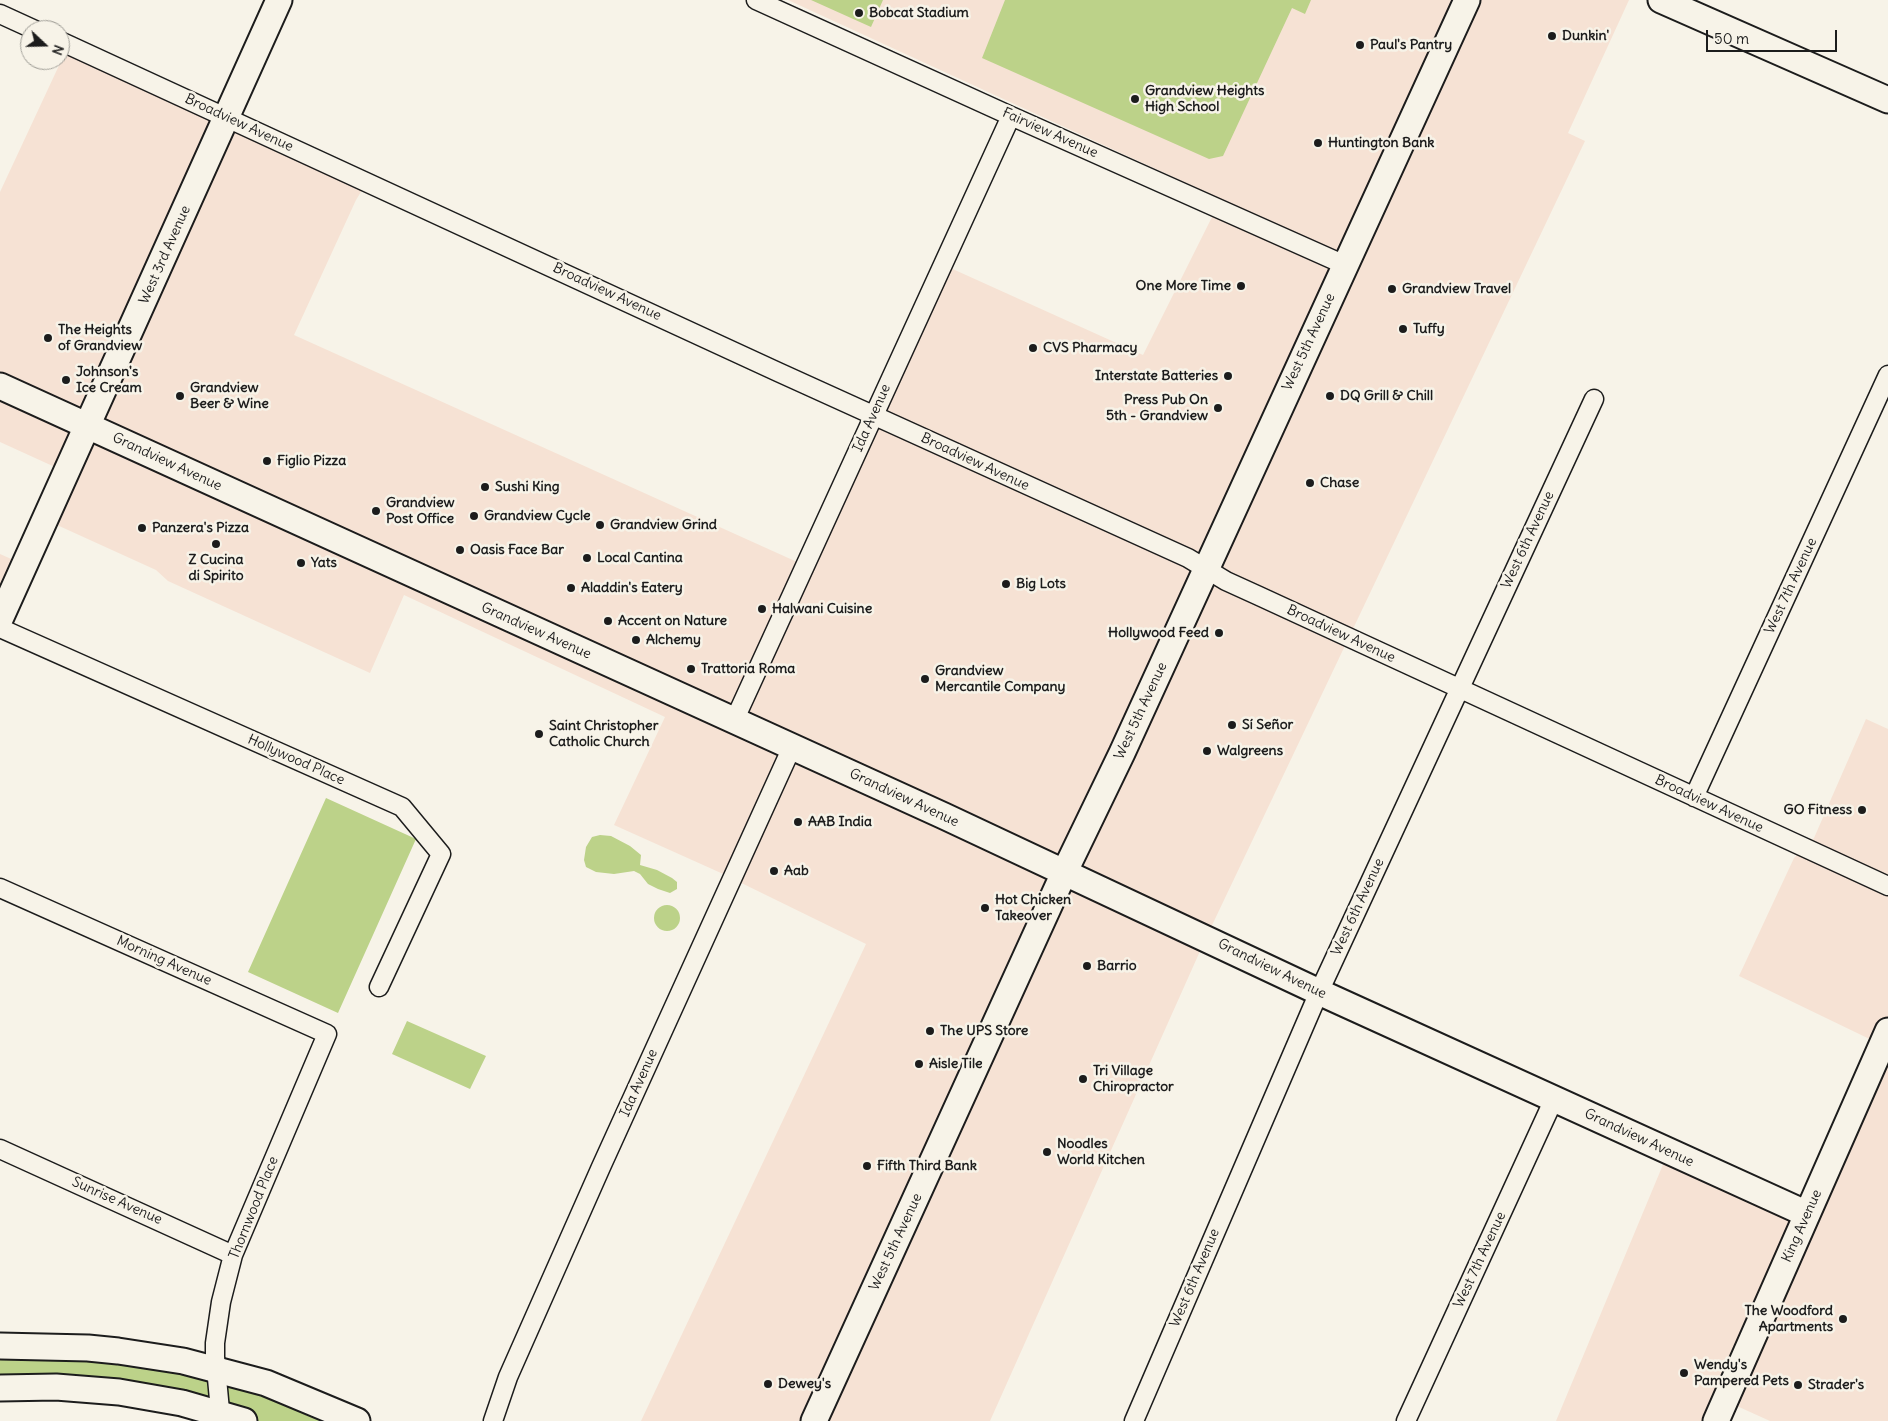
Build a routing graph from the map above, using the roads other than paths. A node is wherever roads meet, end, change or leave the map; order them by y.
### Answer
1 (279, 0) edge
2 (756, 0) edge
3 (1467, 0) edge
4 (1662, 0) edge
5 (0, 14) edge
6 (20, 23) edge
7 (70, 46) edge
8 (1888, 100) edge
9 (1011, 116) junction
10 (227, 118) junction
11 (1345, 265) junction
12 (1888, 375) edge
13 (0, 386) edge
14 (1594, 398) dead end
15 (874, 415) junction
16 (87, 425) junction
17 (1206, 569) junction
18 (0, 619) edge
19 (0, 628) edge
20 (1460, 688) junction
21 (734, 721) junction
22 (792, 747) junction
23 (1694, 797) junction
24 (1064, 873) junction
25 (1888, 886) edge
26 (0, 888) edge
27 (379, 987) dead end
28 (1319, 992) junction
29 (1888, 1031) edge
30 (327, 1034) joint
31 (1554, 1099) junction
32 (0, 1150) edge
33 (1807, 1214) junction
34 (233, 1254) junction
35 (0, 1346) edge
36 (216, 1369) junction
37 (0, 1388) edge
38 (229, 1418) edge
39 (357, 1421) edge
40 (493, 1421) edge
41 (814, 1421) edge
42 (1134, 1421) edge
43 (1406, 1421) edge
44 (1716, 1421) edge

1 - 10 main road, West 3rd Avenue
2 - 9 street, Fairview Avenue
3 - 11 main road, West 5th Avenue
4 - 8 main road
5 - 6 street
7 - 10 street, Broadview Avenue
9 - 11 street, Fairview Avenue
9 - 15 street, Ida Avenue
10 - 15 street, Broadview Avenue
10 - 16 main road, West 3rd Avenue
11 - 17 main road, West 5th Avenue
12 - 23 street, West 7th Avenue
13 - 16 main road, Grandview Avenue
14 - 20 street, West 6th Avenue
15 - 17 street, Broadview Avenue
15 - 21 street, Ida Avenue
16 - 18 main road, West 3rd Avenue
16 - 21 main road, Grandview Avenue
17 - 20 street, Broadview Avenue
17 - 24 main road, West 5th Avenue
19 - 27 street, Hollywood Place
20 - 23 street, Broadview Avenue
20 - 28 street, West 6th Avenue
21 - 22 main road, Grandview Avenue
22 - 24 main road, Grandview Avenue
22 - 40 street, Ida Avenue
23 - 25 street, Broadview Avenue
24 - 28 main road, Grandview Avenue
24 - 41 main road, West 5th Avenue
26 - 30 street, Morning Avenue
28 - 31 main road, Grandview Avenue
28 - 42 street, West 6th Avenue
29 - 33 main road, King Avenue
30 - 34 street, Thornwood Place
31 - 33 main road, Grandview Avenue
31 - 43 street, West 7th Avenue
32 - 34 street, Sunrise Avenue
33 - 44 main road, King Avenue
34 - 36 street, Thornwood Place
35 - 36 main road
36 - 38 street, Thornwood Place
36 - 39 main road
37 - 38 main road

